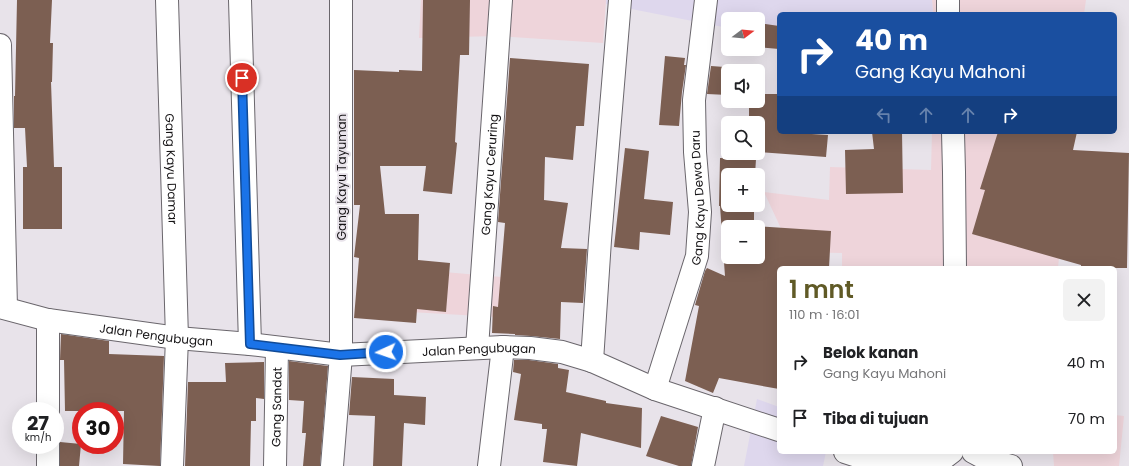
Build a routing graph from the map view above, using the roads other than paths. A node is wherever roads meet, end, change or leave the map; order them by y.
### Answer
1 (167, 0) edge
2 (240, 0) edge
3 (341, 0) edge
4 (501, 0) edge
5 (620, 0) edge
6 (706, 0) edge
7 (948, 0) edge
8 (948, 12) edge
9 (0, 45) edge
10 (953, 134) edge
11 (955, 266) edge
12 (3, 308) edge
13 (48, 320) junction
14 (177, 338) junction
15 (250, 344) junction
16 (277, 348) junction
17 (477, 348) junction
18 (503, 348) junction
19 (340, 355) junction
20 (592, 361) junction
21 (655, 389) junction
22 (48, 402) edge
23 (715, 408) junction
24 (777, 429) edge
25 (48, 454) edge
26 (851, 454) edge
27 (977, 454) edge
28 (947, 459) edge
29 (884, 465) edge
30 (48, 466) edge
31 (172, 466) edge
32 (275, 466) edge
33 (332, 466) edge
34 (489, 466) edge
35 (703, 466) edge
36 (1010, 466) edge

1 - 14 street, Gang Kayu Damar
2 - 15 street
3 - 19 street, Gang Kayu Tayuman
4 - 17 street, Gang Kayu Ceruring
5 - 20 street
6 - 21 street, Gang Kayu Dewa Daru
7 - 8 street
9 - 12 street
10 - 11 street
12 - 13 street, Jalan Pengubugan
13 - 14 street, Jalan Pengubugan
13 - 22 street
14 - 15 street, Jalan Pengubugan
14 - 31 street, Gang Kayu Damar
15 - 16 street, Jalan Pengubugan
16 - 19 street, Jalan Pengubugan
16 - 32 street, Gang Sandat
17 - 18 street, Jalan Pengubugan
17 - 19 street, Jalan Pengubugan
18 - 20 street, Jalan Pengubugan
18 - 34 street
19 - 33 street, Gang Kayu Tayuman
20 - 21 street, Jalan Pengubugan
21 - 23 street, Jalan Pengubugan
23 - 24 street, Jalan Pengubugan
23 - 35 street
25 - 30 street
26 - 29 street
27 - 36 street
28 - 29 street

